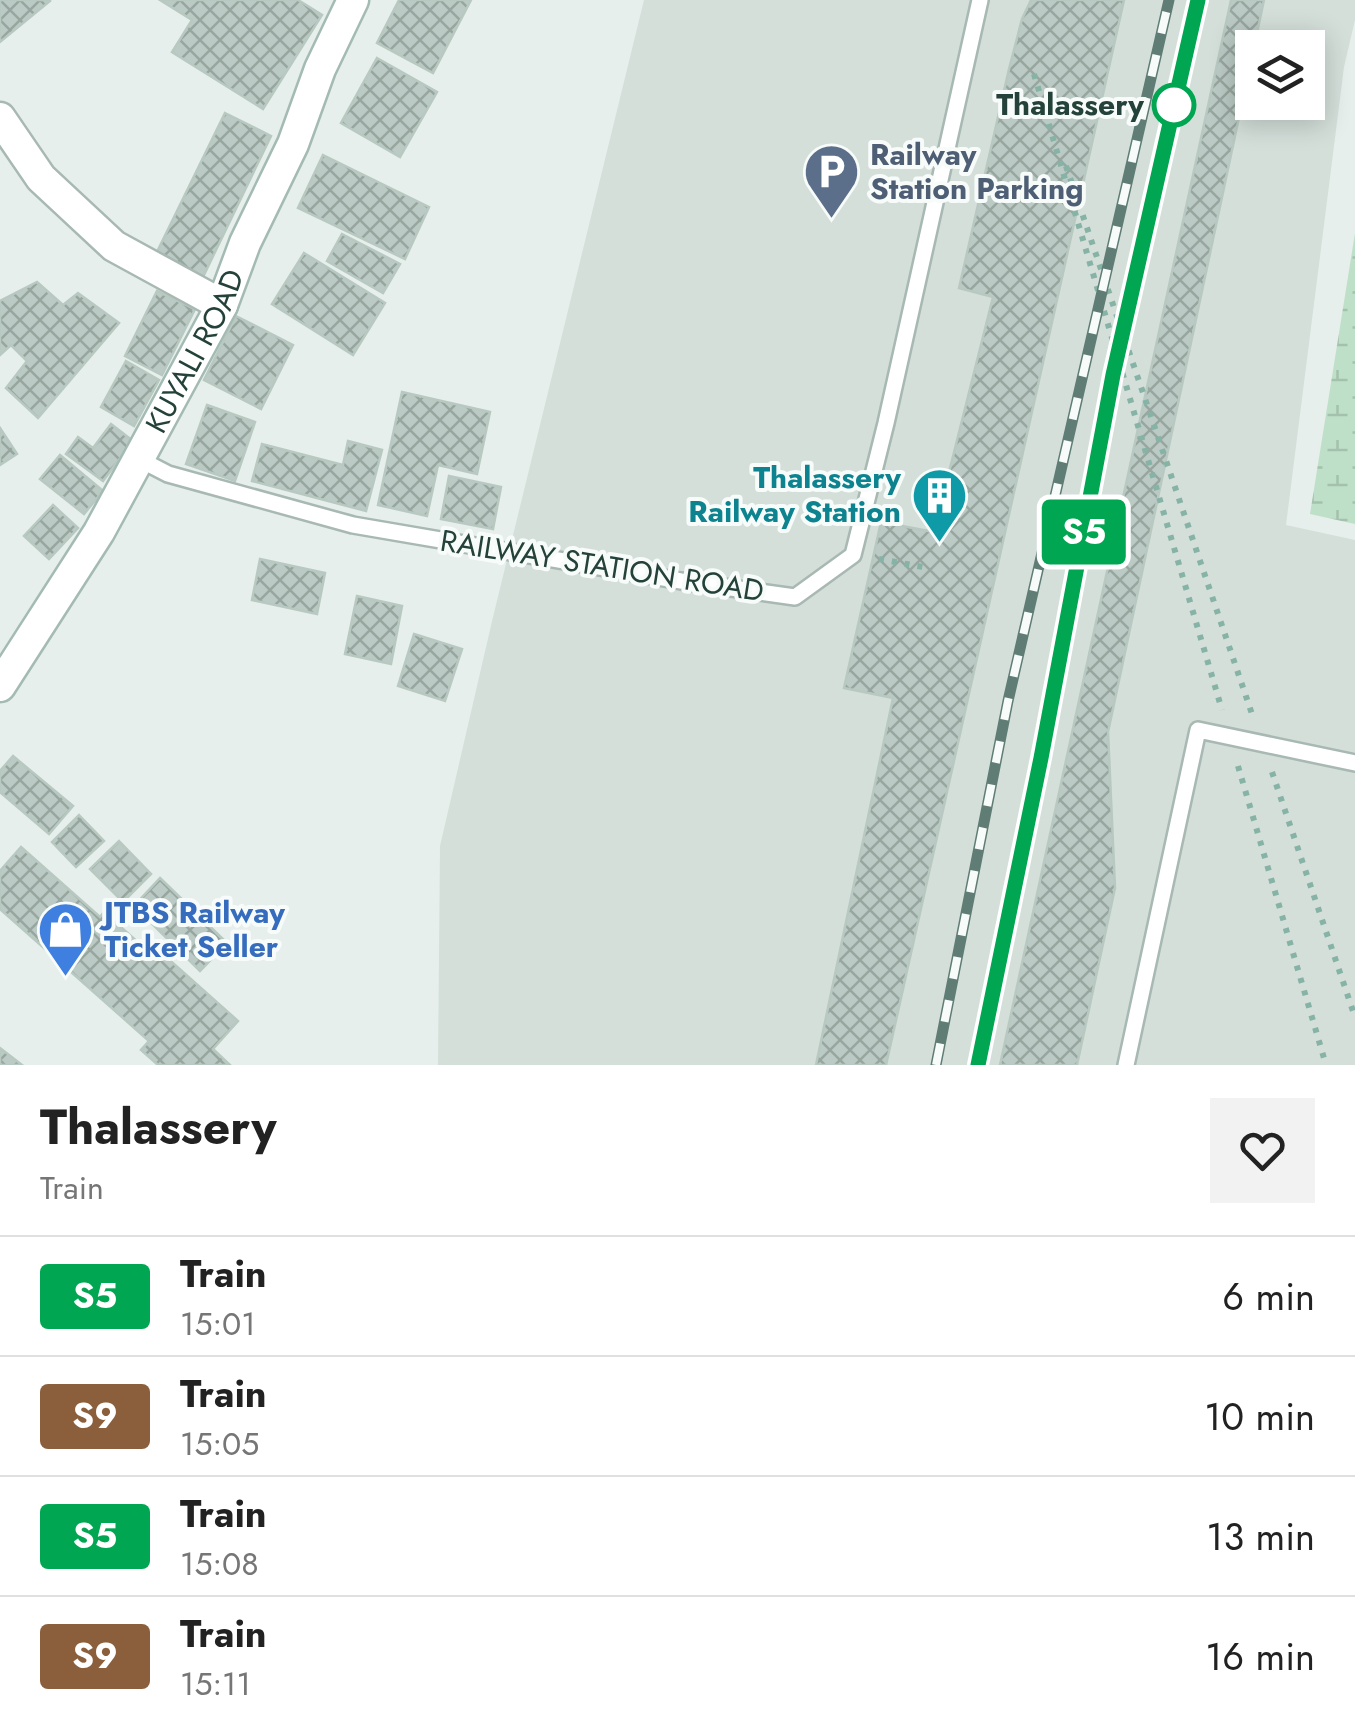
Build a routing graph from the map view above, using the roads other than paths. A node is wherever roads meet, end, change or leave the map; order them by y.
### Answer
1 (353, 0) edge
2 (980, 0) edge
3 (0, 118) edge
4 (222, 305) junction
5 (139, 459) junction
6 (0, 686) edge
7 (1355, 763) edge
8 (1126, 1065) edge

1 - 4 main road, KUYALI ROAD
2 - 5 lane, RAILWAY STATION ROAD
3 - 4 main road
4 - 5 main road, KUYALI ROAD
5 - 6 main road, KUYALI ROAD
7 - 8 lane

